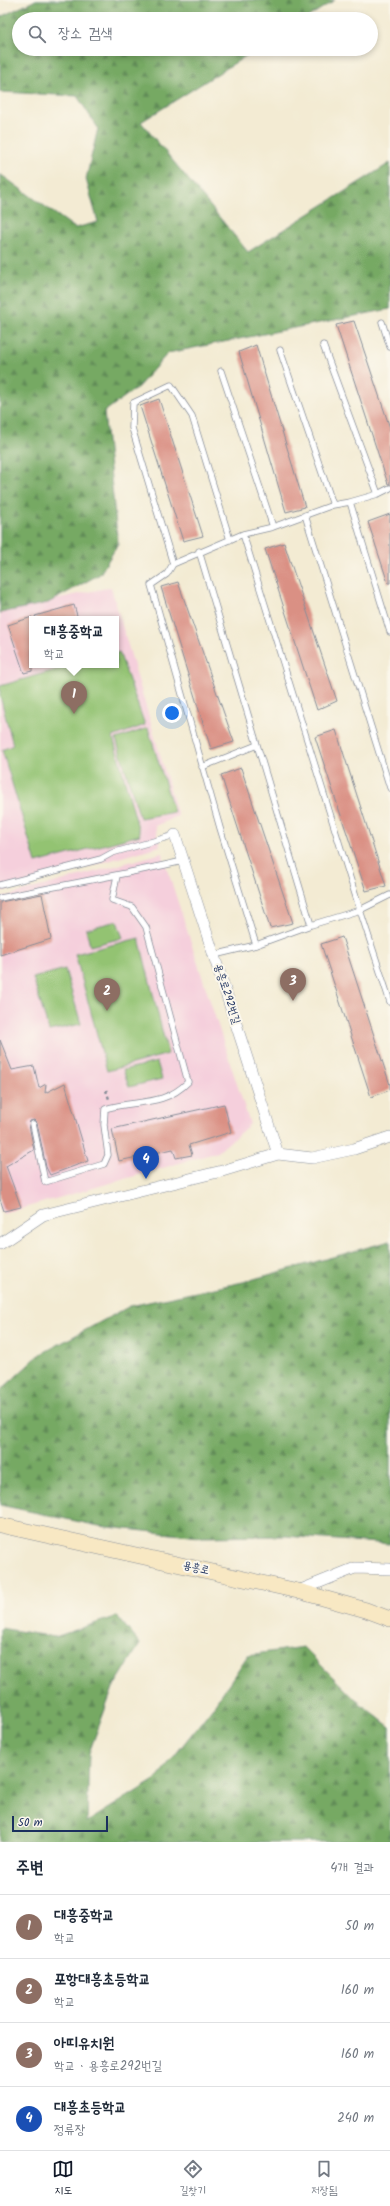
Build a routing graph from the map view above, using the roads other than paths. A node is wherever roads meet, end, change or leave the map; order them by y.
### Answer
1 (382, 322) dead end
2 (323, 345) dead end
3 (390, 347) edge
4 (280, 350) dead end
5 (221, 371) dead end
6 (390, 488) edge
7 (378, 494) junction
8 (350, 502) junction
9 (333, 505) junction
10 (305, 515) junction
11 (273, 527) junction
12 (243, 534) junction
13 (230, 540) junction
14 (199, 551) junction
15 (172, 564) junction
16 (390, 632) edge
17 (257, 745) junction
18 (202, 767) junction
19 (390, 788) edge
20 (175, 835) joint
21 (183, 861) junction
22 (117, 876) junction
23 (0, 885) edge
24 (390, 895) edge
25 (0, 898) edge
26 (360, 910) junction
27 (311, 925) junction
28 (256, 945) junction
29 (214, 955) junction
30 (390, 1002) edge
31 (33, 1124) dead end
32 (390, 1137) edge
33 (278, 1154) junction
34 (0, 1244) edge
35 (0, 1525) edge
36 (390, 1569) edge
37 (298, 1591) junction
38 (390, 1619) edge

1 - 3 lane
2 - 7 lane
4 - 9 lane
5 - 11 lane
6 - 7 lane
7 - 8 lane
8 - 9 lane
8 - 16 lane
9 - 10 lane
10 - 11 lane
10 - 19 lane
11 - 12 lane
12 - 13 lane
12 - 26 lane
13 - 14 lane
13 - 15 lane
14 - 15 lane
14 - 17 lane
15 - 18 lane
17 - 18 lane
17 - 27 lane
18 - 28 lane
20 - 21 street, 용흥로292번길
20 - 23 lane
21 - 22 lane
21 - 29 street, 용흥로292번길
22 - 25 lane
22 - 31 lane
24 - 26 lane
26 - 27 lane
26 - 30 lane
27 - 28 lane
28 - 29 lane
29 - 33 street, 용흥로292번길
32 - 33 street
33 - 34 street
35 - 37 main road, 용흥로
36 - 37 street
37 - 38 main road, 용흥로

